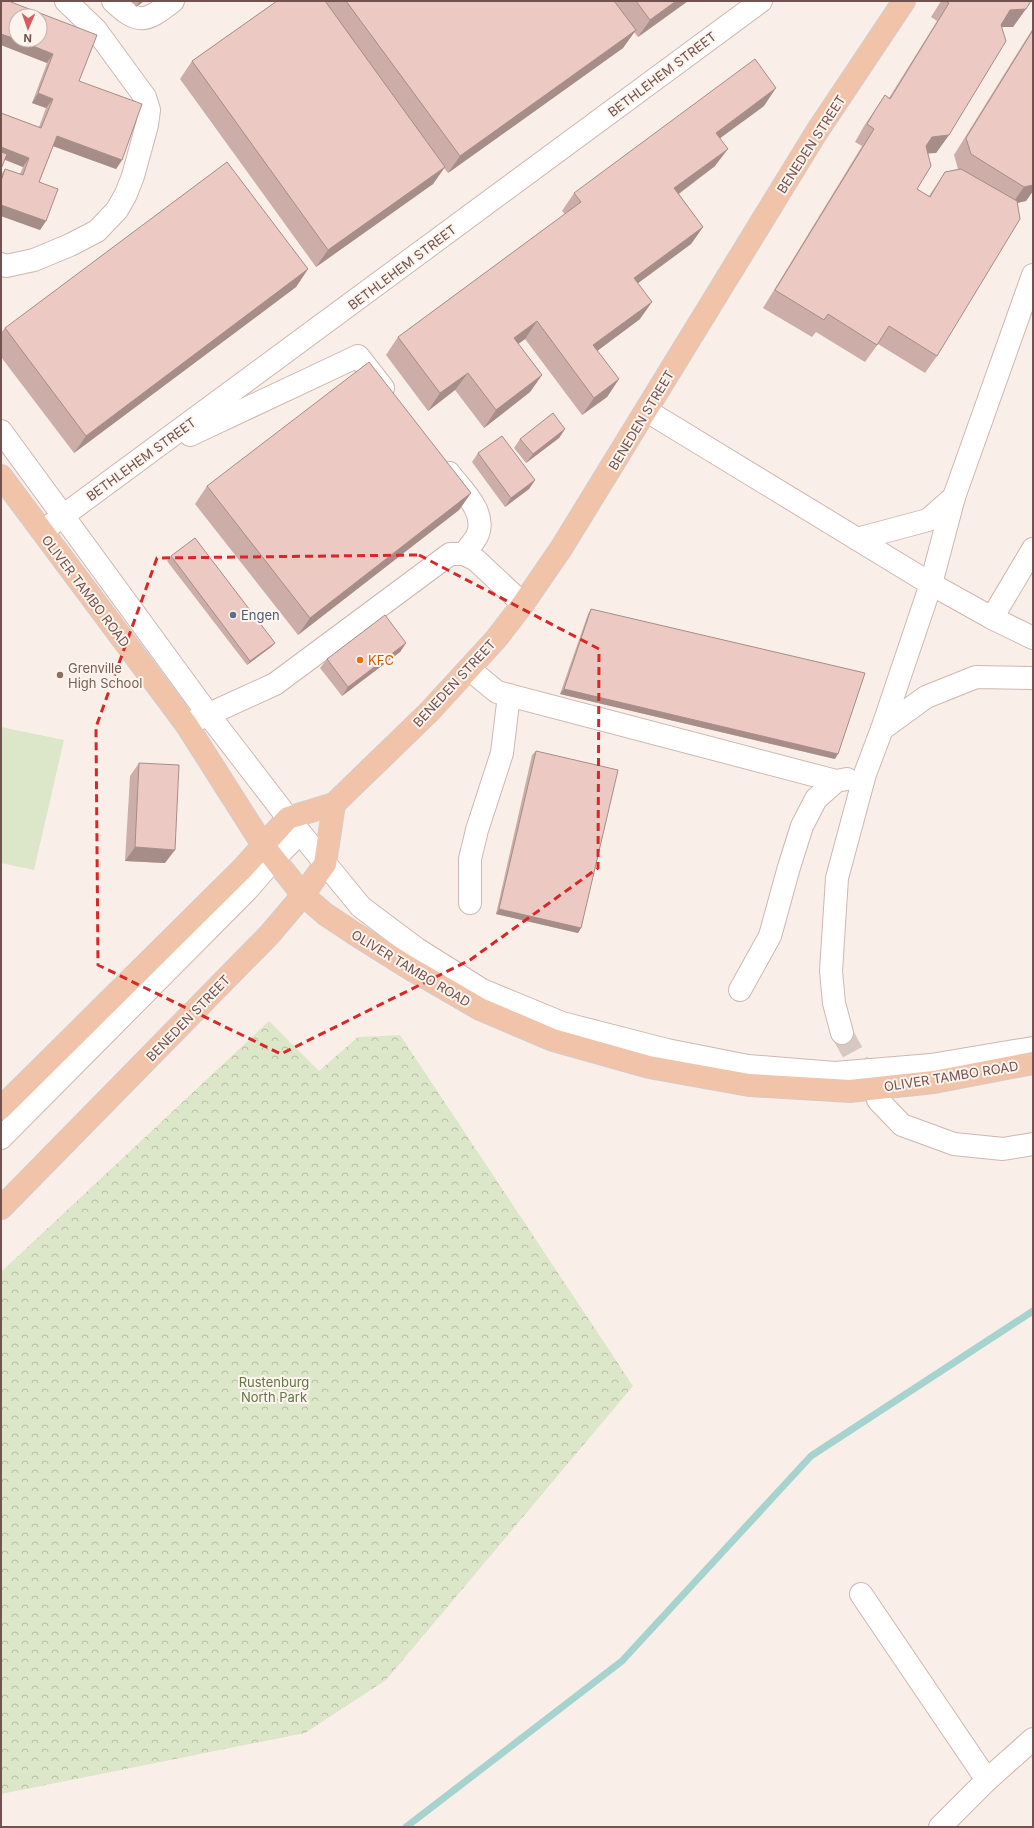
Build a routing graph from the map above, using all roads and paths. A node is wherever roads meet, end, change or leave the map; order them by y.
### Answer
1 (66, 1) edge
2 (113, 1) edge
3 (173, 1) edge
4 (761, 1) edge
5 (904, 1) edge
6 (1, 264) edge
7 (1033, 275) edge
8 (397, 406) edge
9 (647, 410) junction
10 (1, 431) edge
11 (146, 456) junction
12 (436, 457) edge
13 (1, 476) edge
14 (954, 497) junction
15 (63, 515) junction
16 (42, 532) junction
17 (857, 539) junction
18 (1033, 550) edge
19 (464, 554) junction
20 (931, 584) junction
21 (523, 604) junction
22 (992, 618) junction
23 (1033, 638) edge
24 (469, 669) junction
25 (1033, 678) edge
26 (509, 695) junction
27 (208, 714) junction
28 (186, 724) junction
29 (882, 729) junction
30 (865, 774) junction
31 (836, 781) junction
32 (334, 804) junction
33 (294, 826) junction
34 (268, 852) junction
35 (325, 864) junction
36 (303, 895) junction
37 (470, 903) dead end
38 (740, 990) dead end
39 (842, 1033) tunnel mouth
40 (1033, 1048) edge
41 (1033, 1063) edge
42 (878, 1100) tunnel mouth
43 (1, 1108) edge
44 (1, 1138) edge
45 (1033, 1144) edge
46 (1, 1208) edge
47 (861, 1594) dead end
48 (1033, 1738) edge
49 (986, 1780) junction
50 (940, 1827) edge

1 - 6 street
2 - 3 street
4 - 11 street, BETHLEHEM STREET
5 - 9 main road, BENEDEN STREET
7 - 14 street
8 - 11 street
9 - 17 street
9 - 21 main road, BENEDEN STREET
10 - 15 street
11 - 15 street, BETHLEHEM STREET
12 - 19 street
13 - 16 main road, OLIVER TAMBO ROAD
14 - 17 street
14 - 20 street
15 - 16 street, BETHLEHEM STREET
15 - 27 street
16 - 28 main road, OLIVER TAMBO ROAD
17 - 20 street
18 - 22 street
19 - 21 street
19 - 27 street
20 - 22 street
20 - 29 street
21 - 24 main road, BENEDEN STREET
22 - 23 street
24 - 26 street
24 - 32 main road, BENEDEN STREET
25 - 29 street
26 - 31 street
26 - 37 street
27 - 28 street
27 - 33 street
28 - 34 main road, OLIVER TAMBO ROAD
29 - 30 street
30 - 31 street
30 - 39 street
31 - 38 street
32 - 33 main road, BENEDEN STREET
32 - 35 main road, BENEDEN STREET
33 - 34 street
33 - 35 street
34 - 36 main road, OLIVER TAMBO ROAD
34 - 43 main road
34 - 44 street
35 - 36 main road, BENEDEN STREET
35 - 40 street
36 - 41 main road, OLIVER TAMBO ROAD
36 - 46 main road, BENEDEN STREET
42 - 45 street
47 - 49 street
48 - 49 street
49 - 50 street

